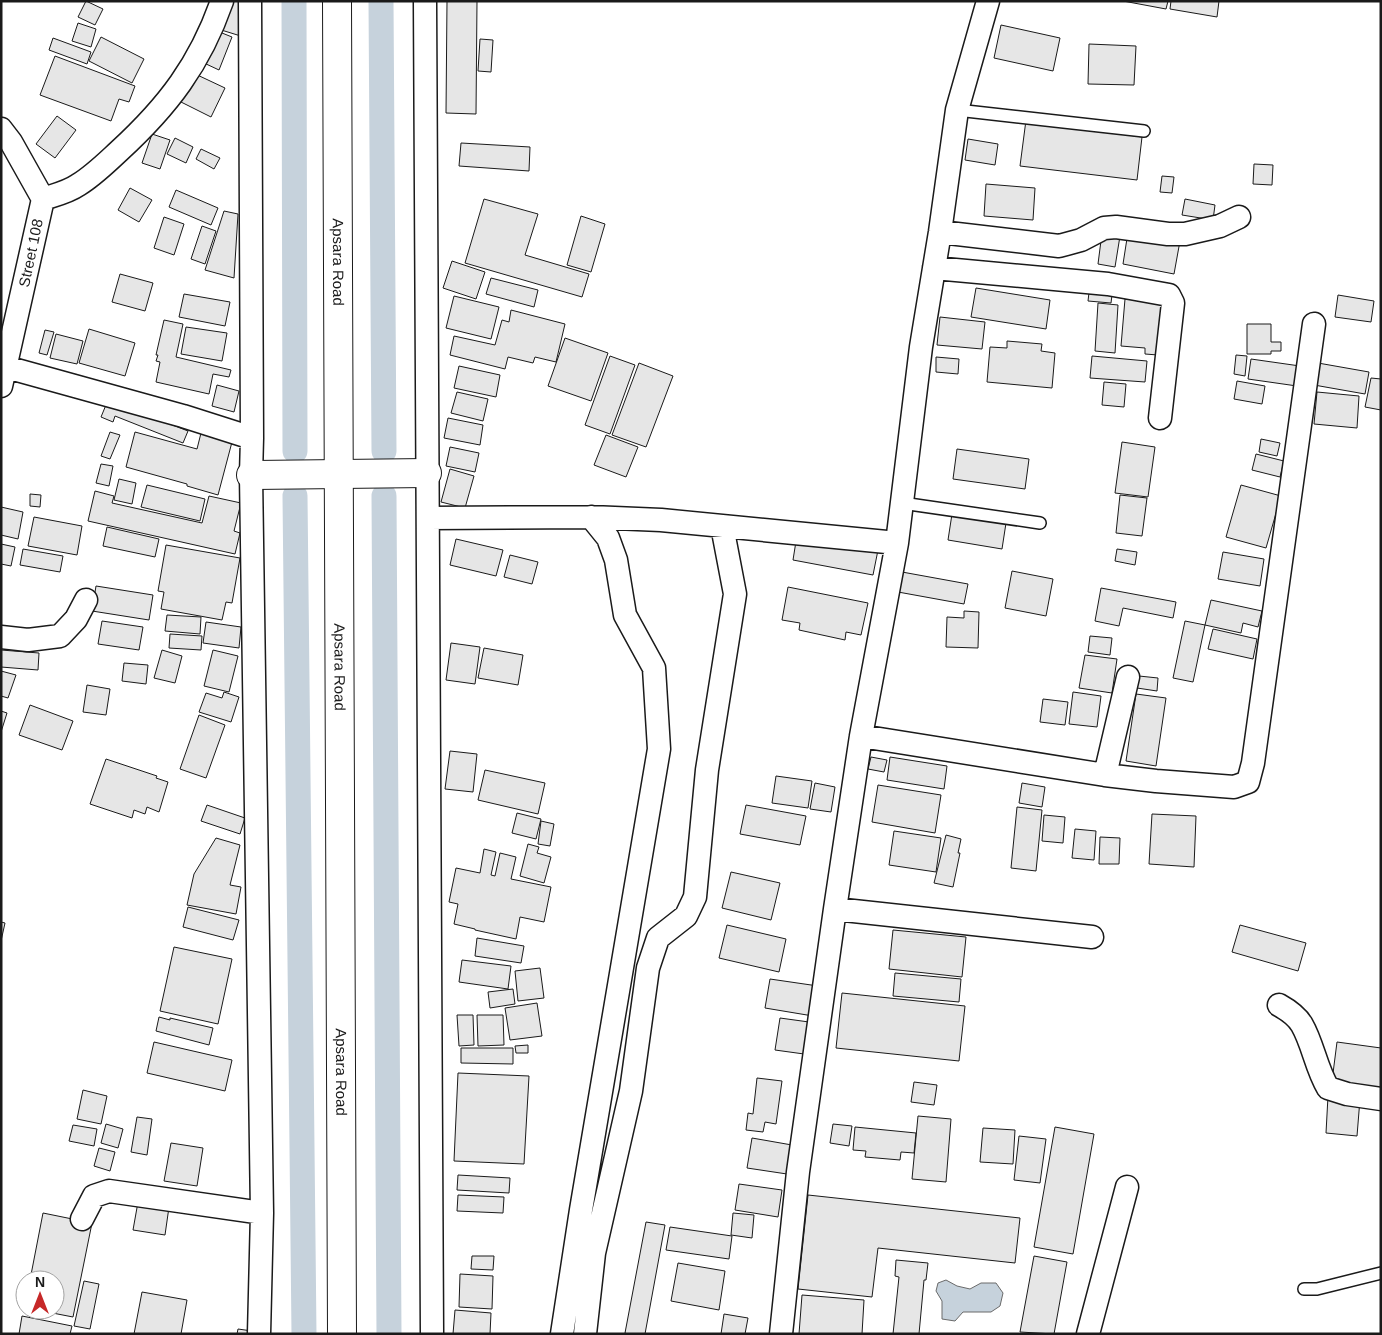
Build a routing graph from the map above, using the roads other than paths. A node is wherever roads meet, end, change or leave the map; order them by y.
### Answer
1 (222, 1) edge
2 (250, 1) edge
3 (337, 1) edge
4 (425, 1) edge
5 (988, 1) edge
6 (957, 110) junction
7 (1, 129) edge
8 (1144, 131) dead end
9 (43, 199) junction
10 (1239, 217) dead end
11 (940, 232) junction
12 (934, 268) junction
13 (1314, 324) dead end
14 (8, 326) edge
15 (4, 376) edge
16 (1160, 418) dead end
17 (252, 438) junction
18 (427, 473) junction
19 (251, 474) junction
20 (339, 474) junction
21 (902, 503) junction
22 (591, 516) junction
23 (428, 518) junction
24 (1040, 523) dead end
25 (722, 526) junction
26 (897, 543) junction
27 (86, 600) dead end
28 (1, 637) edge
29 (1128, 677) dead end
30 (861, 736) junction
31 (1105, 775) junction
32 (835, 909) junction
33 (1092, 937) dead end
34 (1279, 1005) dead end
35 (1381, 1099) edge
36 (1127, 1187) dead end
37 (262, 1213) junction
38 (82, 1219) dead end
39 (1381, 1273) edge
40 (1304, 1288) dead end
41 (260, 1334) edge
42 (342, 1334) edge
43 (432, 1334) edge
44 (562, 1334) edge
45 (585, 1334) edge
46 (781, 1334) edge
47 (1088, 1334) edge

1 - 9 street
2 - 17 street
3 - 20 main road, Apsara Road
4 - 18 street
5 - 6 street
6 - 8 lane
6 - 11 street
7 - 9 street, Street 108
9 - 14 street, Street 108
10 - 11 street
11 - 12 street
12 - 16 street
12 - 21 street
13 - 31 street
14 - 15 street, Street 108
15 - 17 street
17 - 19 street
18 - 20 main road
18 - 23 street
19 - 20 main road
19 - 37 street
20 - 42 main road, Apsara Road
21 - 24 lane
21 - 26 street
22 - 23 street
22 - 25 street
22 - 44 street
23 - 43 street
25 - 26 street
25 - 45 street
26 - 30 street
27 - 28 street
29 - 31 street
30 - 31 street
30 - 32 street
32 - 33 street
32 - 46 street
34 - 35 street
36 - 47 street
37 - 38 street
37 - 41 street
39 - 40 lane

